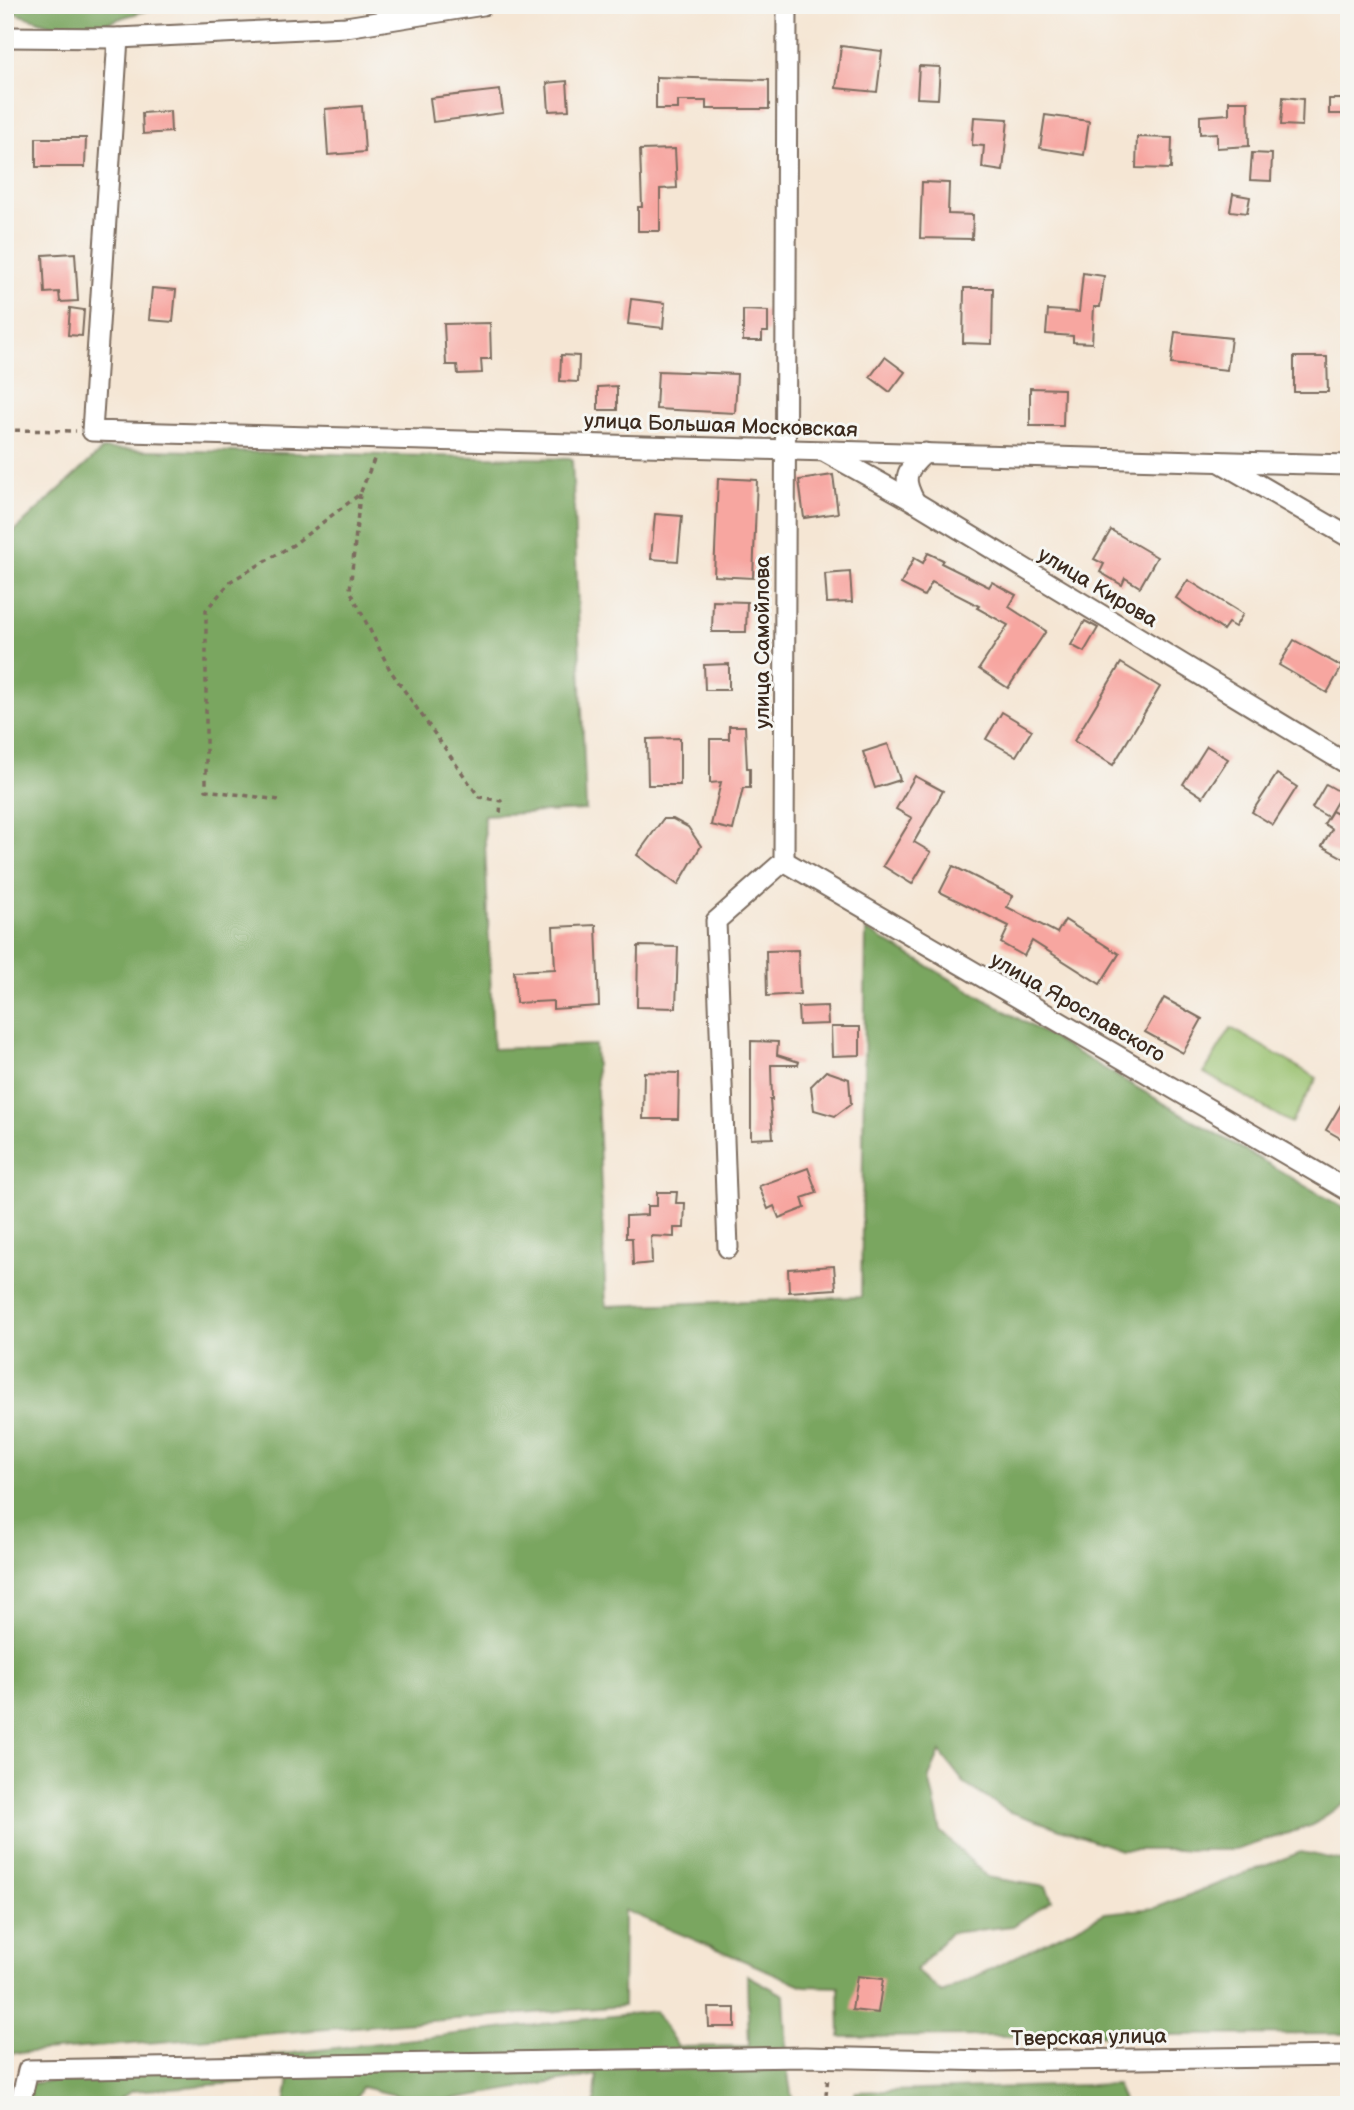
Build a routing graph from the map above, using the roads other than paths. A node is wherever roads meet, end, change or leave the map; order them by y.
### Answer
1 (483, 5) edge
2 (787, 5) edge
3 (5, 37) edge
4 (118, 38) junction
5 (786, 449) junction
6 (822, 450) junction
7 (925, 453) junction
8 (1217, 461) junction
9 (1349, 465) edge
10 (915, 502) junction
11 (1349, 537) edge
12 (1349, 765) edge
13 (783, 861) junction
14 (1349, 1191) edge
15 (728, 1248) dead end
16 (1349, 2056) edge
17 (20, 2105) edge

1 - 4 street
2 - 5 street, улица Самойлова
3 - 4 street
4 - 5 street, улица Большая Московская
5 - 6 street, улица Большая Московская
5 - 13 street, улица Самойлова
6 - 7 street, улица Большая Московская
6 - 10 street, улица Кирова
7 - 8 street, улица Большая Московская
7 - 10 street
8 - 9 street, улица Большая Московская
8 - 11 street
10 - 12 street, улица Кирова
13 - 14 street, улица Ярославского
13 - 15 street
16 - 17 street, Тверская улица

